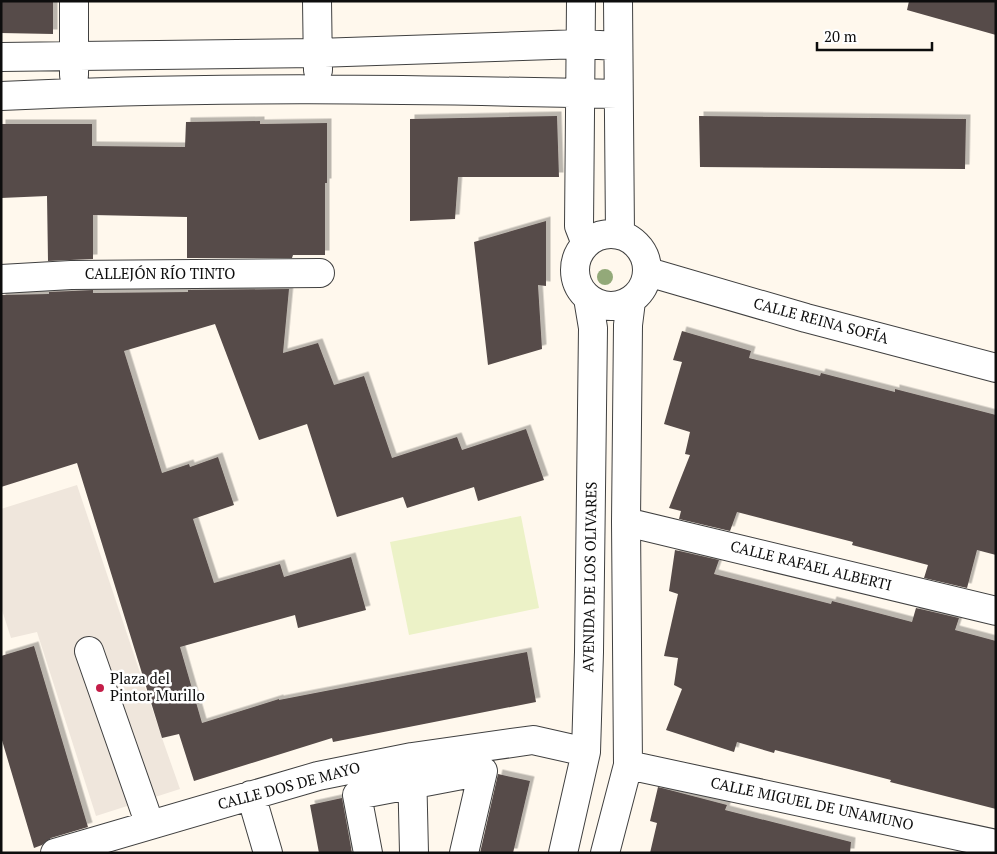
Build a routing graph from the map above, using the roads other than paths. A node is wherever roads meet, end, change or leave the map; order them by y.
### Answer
1 (74, 1) edge
2 (317, 1) edge
3 (581, 1) edge
4 (618, 1) edge
5 (581, 44) junction
6 (618, 46) junction
7 (317, 53) junction
8 (74, 57) junction
9 (1, 58) edge
10 (319, 88) junction
11 (75, 92) junction
12 (580, 93) junction
13 (617, 94) junction
14 (1, 96) edge
15 (620, 234) junction
16 (586, 244) junction
17 (648, 272) junction
18 (320, 273) dead end
19 (1, 279) edge
20 (588, 298) junction
21 (631, 301) junction
22 (996, 368) edge
23 (626, 522) junction
24 (996, 611) edge
25 (89, 651) dead end
26 (586, 752) junction
27 (412, 757) junction
28 (628, 765) junction
29 (413, 784) junction
30 (251, 795) junction
31 (150, 825) junction
32 (996, 844) edge
33 (55, 853) edge
34 (268, 853) edge
35 (368, 853) edge
36 (414, 853) edge
37 (464, 853) edge
38 (563, 853) edge
39 (605, 853) edge

1 - 8 street
2 - 7 street
3 - 5 street
4 - 6 street
5 - 6 street
5 - 7 street
5 - 12 street
6 - 13 street
7 - 8 street
7 - 10 street
8 - 9 street
8 - 11 street
10 - 11 street
10 - 12 street
11 - 14 street
12 - 13 street
12 - 16 street
13 - 15 street
15 - 16 street
15 - 17 street
16 - 20 street, AVENIDA DE LOS OLIVARES
17 - 21 street
17 - 22 street, CALLE REINA SOFÍA
18 - 19 street, CALLEJÓN RÍO TINTO
20 - 21 street
20 - 26 street, AVENIDA DE LOS OLIVARES
21 - 23 street
23 - 24 street, CALLE RAFAEL ALBERTI
23 - 28 street
25 - 31 street
26 - 27 street, CALLE DOS DE MAYO
26 - 38 street, AVENIDA DE LOS OLIVARES
27 - 29 street
27 - 30 street, CALLE DOS DE MAYO
28 - 32 street, CALLE MIGUEL DE UNAMUNO
28 - 39 street
29 - 35 street
29 - 36 street
29 - 37 street
30 - 31 street, CALLE DOS DE MAYO
30 - 34 street
31 - 33 street, CALLE DOS DE MAYO

